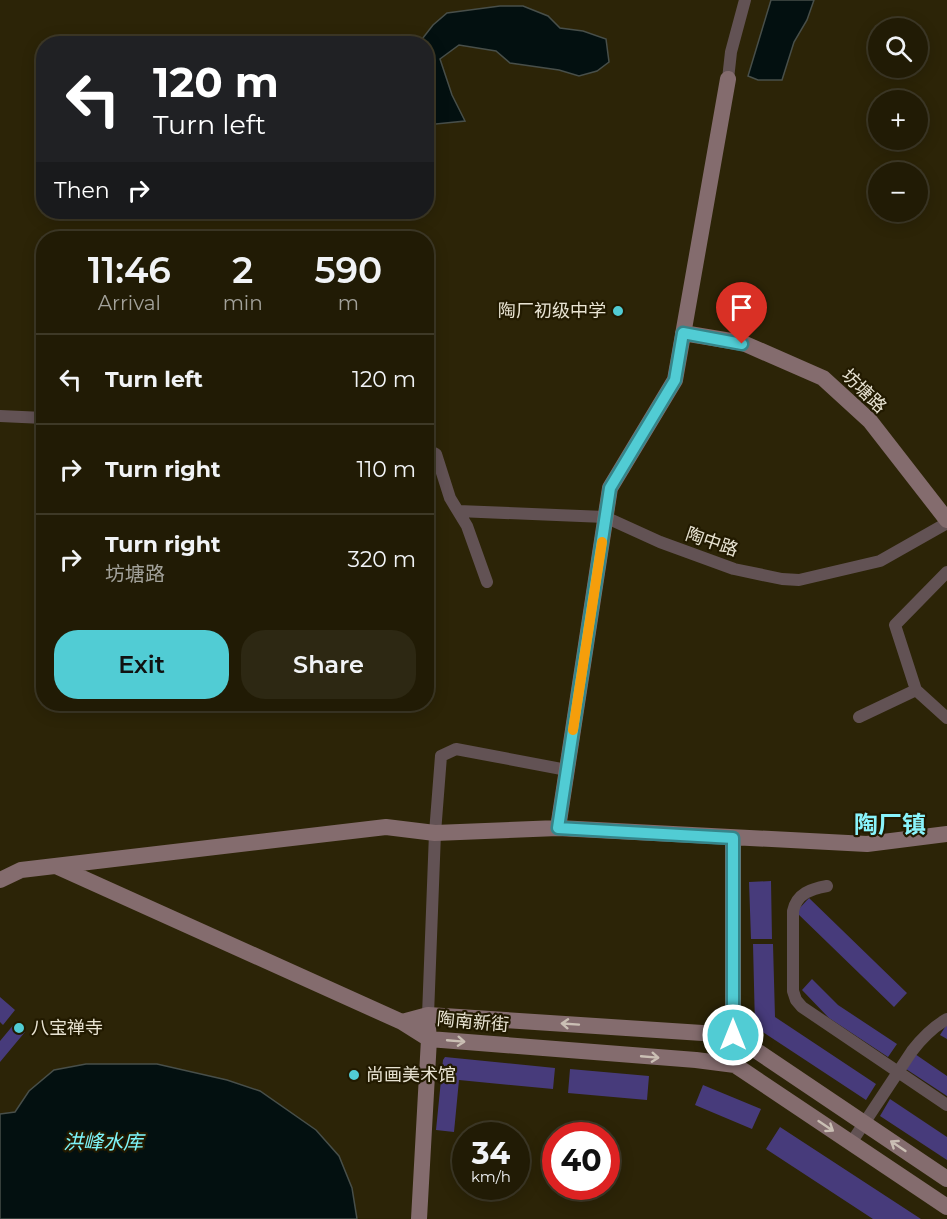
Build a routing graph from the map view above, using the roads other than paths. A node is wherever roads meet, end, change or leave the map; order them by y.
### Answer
1 (745, 0) edge
2 (728, 79) joint
3 (683, 333) junction
4 (0, 416) edge
5 (36, 418) edge
6 (434, 453) edge
7 (458, 511) junction
8 (605, 517) junction
9 (947, 521) edge
10 (947, 572) edge
11 (487, 582) dead end
12 (916, 690) junction
13 (859, 717) dead end
14 (947, 718) edge
15 (567, 770) junction
16 (558, 828) junction
17 (435, 833) junction
18 (947, 834) edge
19 (733, 838) junction
20 (58, 867) junction
21 (0, 880) edge
22 (827, 886) dead end
23 (428, 1015) junction
24 (947, 1019) edge
25 (402, 1022) junction
26 (733, 1035) junction
27 (429, 1039) junction
28 (735, 1065) junction
29 (898, 1072) junction
30 (947, 1105) edge
31 (864, 1123) junction
32 (851, 1143) junction
33 (947, 1179) edge
34 (947, 1207) edge
35 (419, 1219) edge

1 - 2 street
2 - 3 street
3 - 8 street
3 - 9 street, 坊塘路
4 - 5 street
6 - 7 street
7 - 8 street, 陶中路
7 - 11 street
8 - 9 street, 陶中路
8 - 15 street
10 - 12 street
12 - 13 street
12 - 14 street
15 - 16 street
15 - 17 street
16 - 17 street
16 - 19 street
17 - 20 street
17 - 23 street
18 - 19 street
19 - 26 street
20 - 21 street
20 - 25 street
22 - 29 street
23 - 25 street, 陶南新街
26 -> 23 street, 陶南新街
23 - 27 street
24 - 29 street
25 - 27 street, 陶南新街
26 - 28 street
26 - 31 street
27 -> 28 street, 陶南新街
27 - 35 street
28 -> 32 street, 陶南新街
29 - 30 street
29 - 31 street
31 - 32 street
33 -> 31 street
32 - 34 street, 陶南新街

